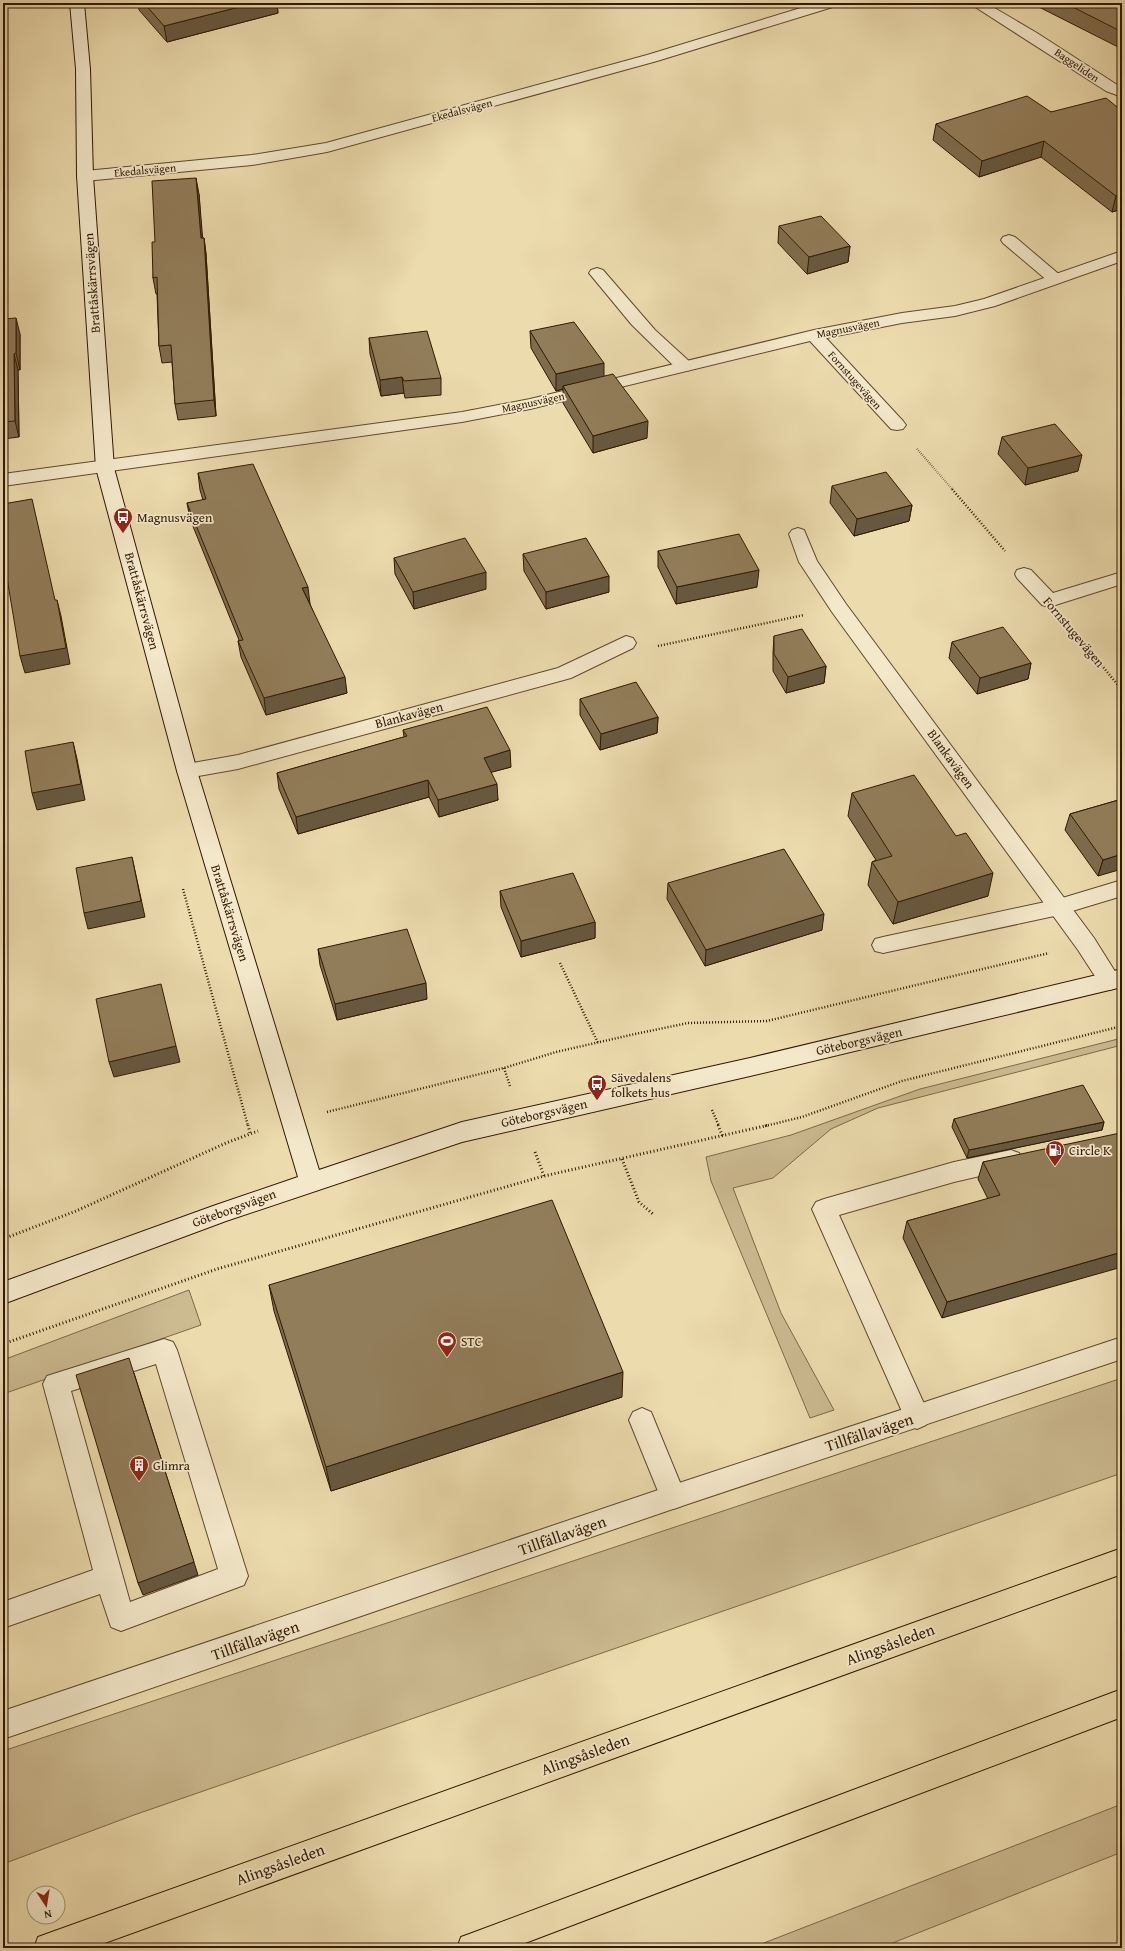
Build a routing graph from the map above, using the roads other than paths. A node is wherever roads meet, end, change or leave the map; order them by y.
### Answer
1 (77, 3) edge
2 (831, 3) edge
3 (976, 3) edge
4 (1122, 93) edge
5 (85, 176) junction
6 (1009, 240) dead end
7 (1122, 256) edge
8 (597, 273) dead end
9 (1055, 279) junction
10 (814, 335) junction
11 (684, 366) junction
12 (897, 426) road end
13 (105, 468) junction
14 (3, 480) edge
15 (798, 534) dead end
16 (1024, 574) road end
17 (1122, 578) edge
18 (626, 643) road end
19 (187, 771) junction
20 (1122, 888) edge
21 (1059, 907) junction
22 (883, 945) dead end
23 (1116, 979) edge
24 (1031, 1156) edge
25 (310, 1181) junction
26 (3, 1293) edge
27 (1122, 1348) edge
28 (917, 1416) junction
29 (642, 1420) dead end
30 (673, 1497) junction
31 (1122, 1561) edge
32 (109, 1578) junction
33 (3, 1615) edge
34 (1122, 1703) edge
35 (3, 1725) edge
36 (49, 1948) edge
37 (472, 1948) edge

1 - 5 street, Brattåskärrsvägen
2 - 5 street, Ekedalsvägen
3 - 4 street, Baggeliden
5 - 13 street, Brattåskärrsvägen
6 - 9 street
7 - 9 street, Magnusvägen
8 - 11 street
9 - 10 street, Magnusvägen
10 - 11 street, Magnusvägen
10 - 12 street, Fornstugevägen
11 - 13 street, Magnusvägen
13 - 14 street, Magnusvägen
13 - 19 street, Brattåskärrsvägen
15 - 21 street, Blankavägen
16 - 17 street, Fornstugevägen
18 - 19 street, Blankavägen
19 - 25 street, Brattåskärrsvägen
20 - 21 street
21 - 22 street
21 - 23 street, Blankavägen
23 - 25 street, Göteborgsvägen
24 - 28 street
25 - 26 street, Göteborgsvägen
27 - 28 street, Tillfällavägen
28 - 30 street, Tillfällavägen
29 - 30 street
30 - 35 street, Tillfällavägen
31 - 36 highway, Alingsåsleden
32 - 32 street
32 - 33 street
34 - 37 highway

